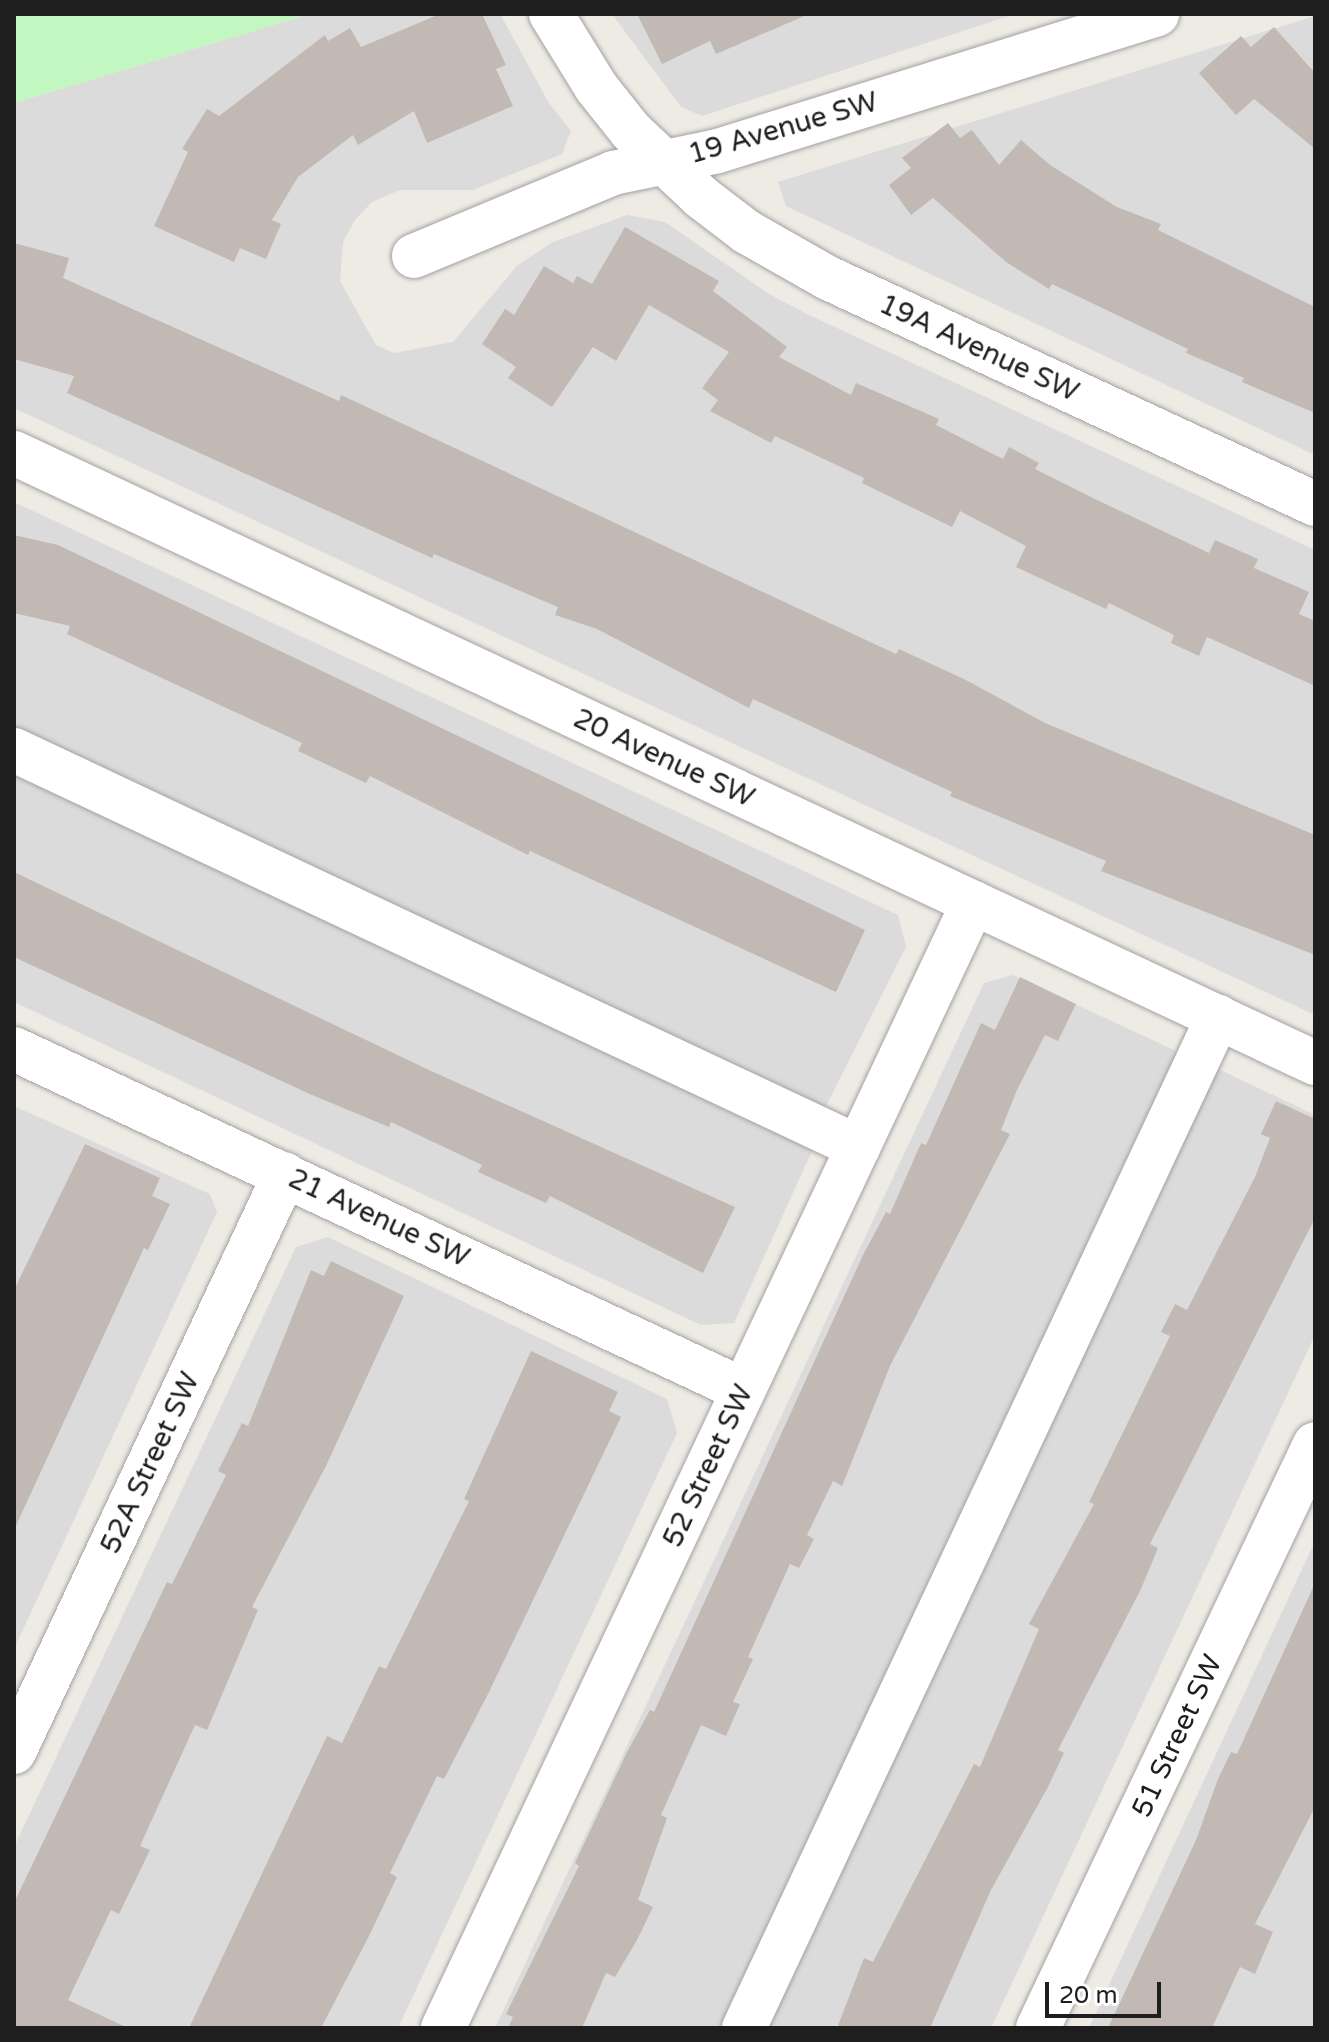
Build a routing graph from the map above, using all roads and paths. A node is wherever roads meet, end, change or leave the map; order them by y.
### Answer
1 (551, 14) edge
2 (1157, 14) edge
3 (662, 162) junction
4 (414, 256) dead end
5 (14, 453) edge
6 (1315, 504) edge
7 (14, 750) edge
8 (973, 903) junction
9 (1218, 1017) junction
10 (14, 1049) edge
11 (1315, 1063) edge
12 (858, 1147) junction
13 (285, 1174) junction
14 (743, 1390) junction
15 (1315, 1444) edge
16 (14, 1752) edge
17 (443, 2028) edge
18 (744, 2028) edge
19 (1038, 2028) edge

1 - 3 street, 19A Avenue SW
2 - 3 street, 19 Avenue SW
3 - 4 street, 19 Avenue SW
3 - 6 street, 19A Avenue SW
5 - 8 street, 20 Avenue SW
7 - 12 street
8 - 9 street, 20 Avenue SW
8 - 12 street, 52 Street SW
9 - 11 street, 20 Avenue SW
9 - 18 street
10 - 13 street, 21 Avenue SW
12 - 14 street, 52 Street SW
13 - 14 street, 21 Avenue SW
13 - 16 street, 52A Street SW
14 - 17 street, 52 Street SW
15 - 19 street, 51 Street SW

